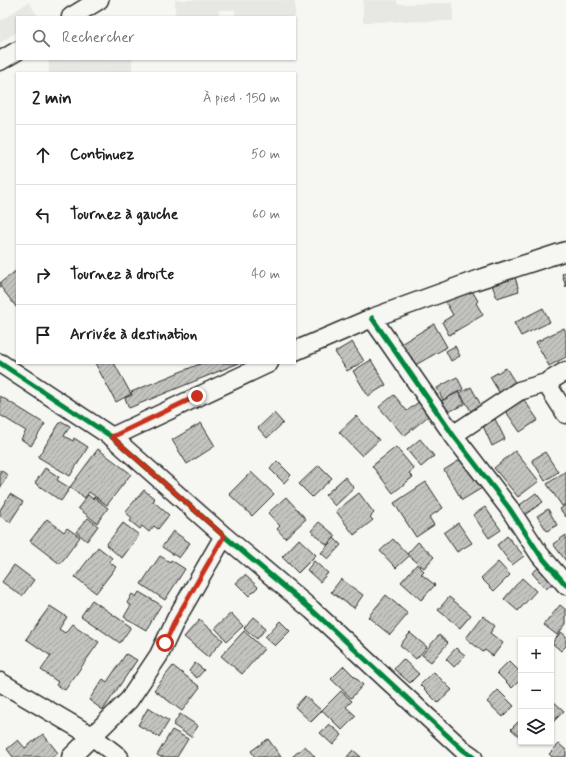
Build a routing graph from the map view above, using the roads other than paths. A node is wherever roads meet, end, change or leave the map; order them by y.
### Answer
1 (99, 0) edge
2 (73, 16) edge
3 (16, 52) edge
4 (0, 61) edge
5 (566, 251) edge
6 (372, 318) junction
7 (296, 351) edge
8 (0, 363) edge
9 (266, 364) edge
10 (566, 370) edge
11 (546, 383) junction
12 (566, 414) edge
13 (453, 435) junction
14 (112, 437) junction
15 (224, 536) junction
16 (566, 585) edge
17 (0, 682) edge
18 (92, 736) junction
19 (72, 757) edge
20 (119, 757) edge
21 (473, 757) edge

1 - 2 street
3 - 4 street
5 - 6 street
6 - 7 street
6 - 13 street
8 - 14 street
9 - 14 street
10 - 11 street
11 - 12 street
11 - 13 street
13 - 16 street
14 - 15 street
15 - 18 street
15 - 21 street
17 - 18 street
18 - 19 street
18 - 20 street

